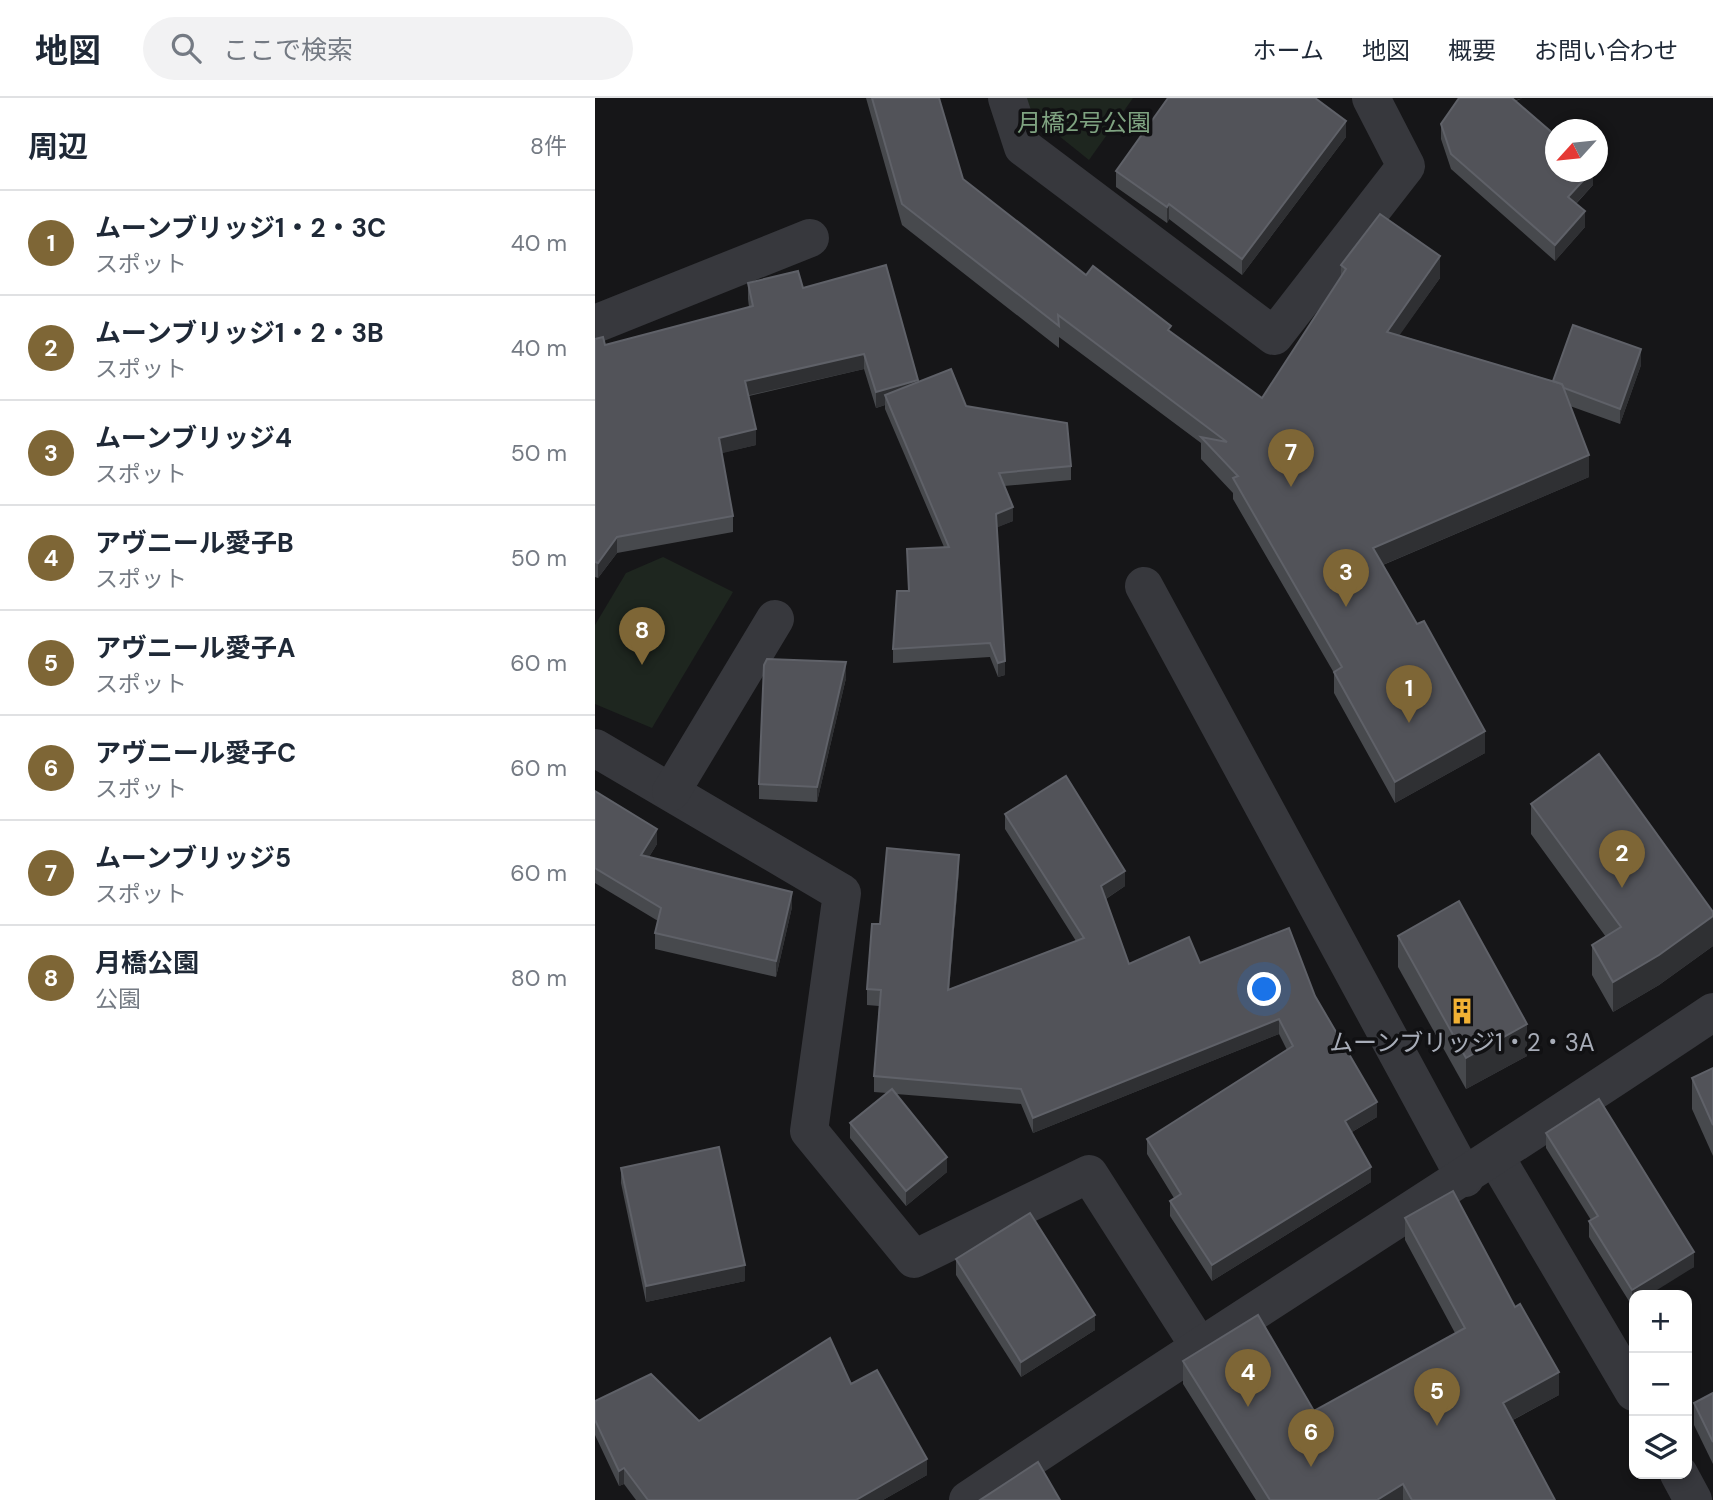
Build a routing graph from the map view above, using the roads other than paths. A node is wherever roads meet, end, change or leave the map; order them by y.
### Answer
1 (1007, 98) edge
2 (1371, 98) edge
3 (810, 238) dead end
4 (595, 324) edge
5 (1145, 586) dead end
6 (775, 619) dead end
7 (595, 748) edge
8 (671, 792) junction
9 (1713, 1012) edge
10 (1480, 1168) junction
11 (1199, 1346) junction
12 (1629, 1385) edge
13 (1682, 1479) edge
14 (968, 1500) edge
15 (1693, 1500) edge

1 - 2 street
3 - 4 street
5 - 10 street
6 - 8 street
7 - 8 street
8 - 11 street
9 - 10 street
10 - 11 street
10 - 12 street
11 - 14 street
13 - 15 street

